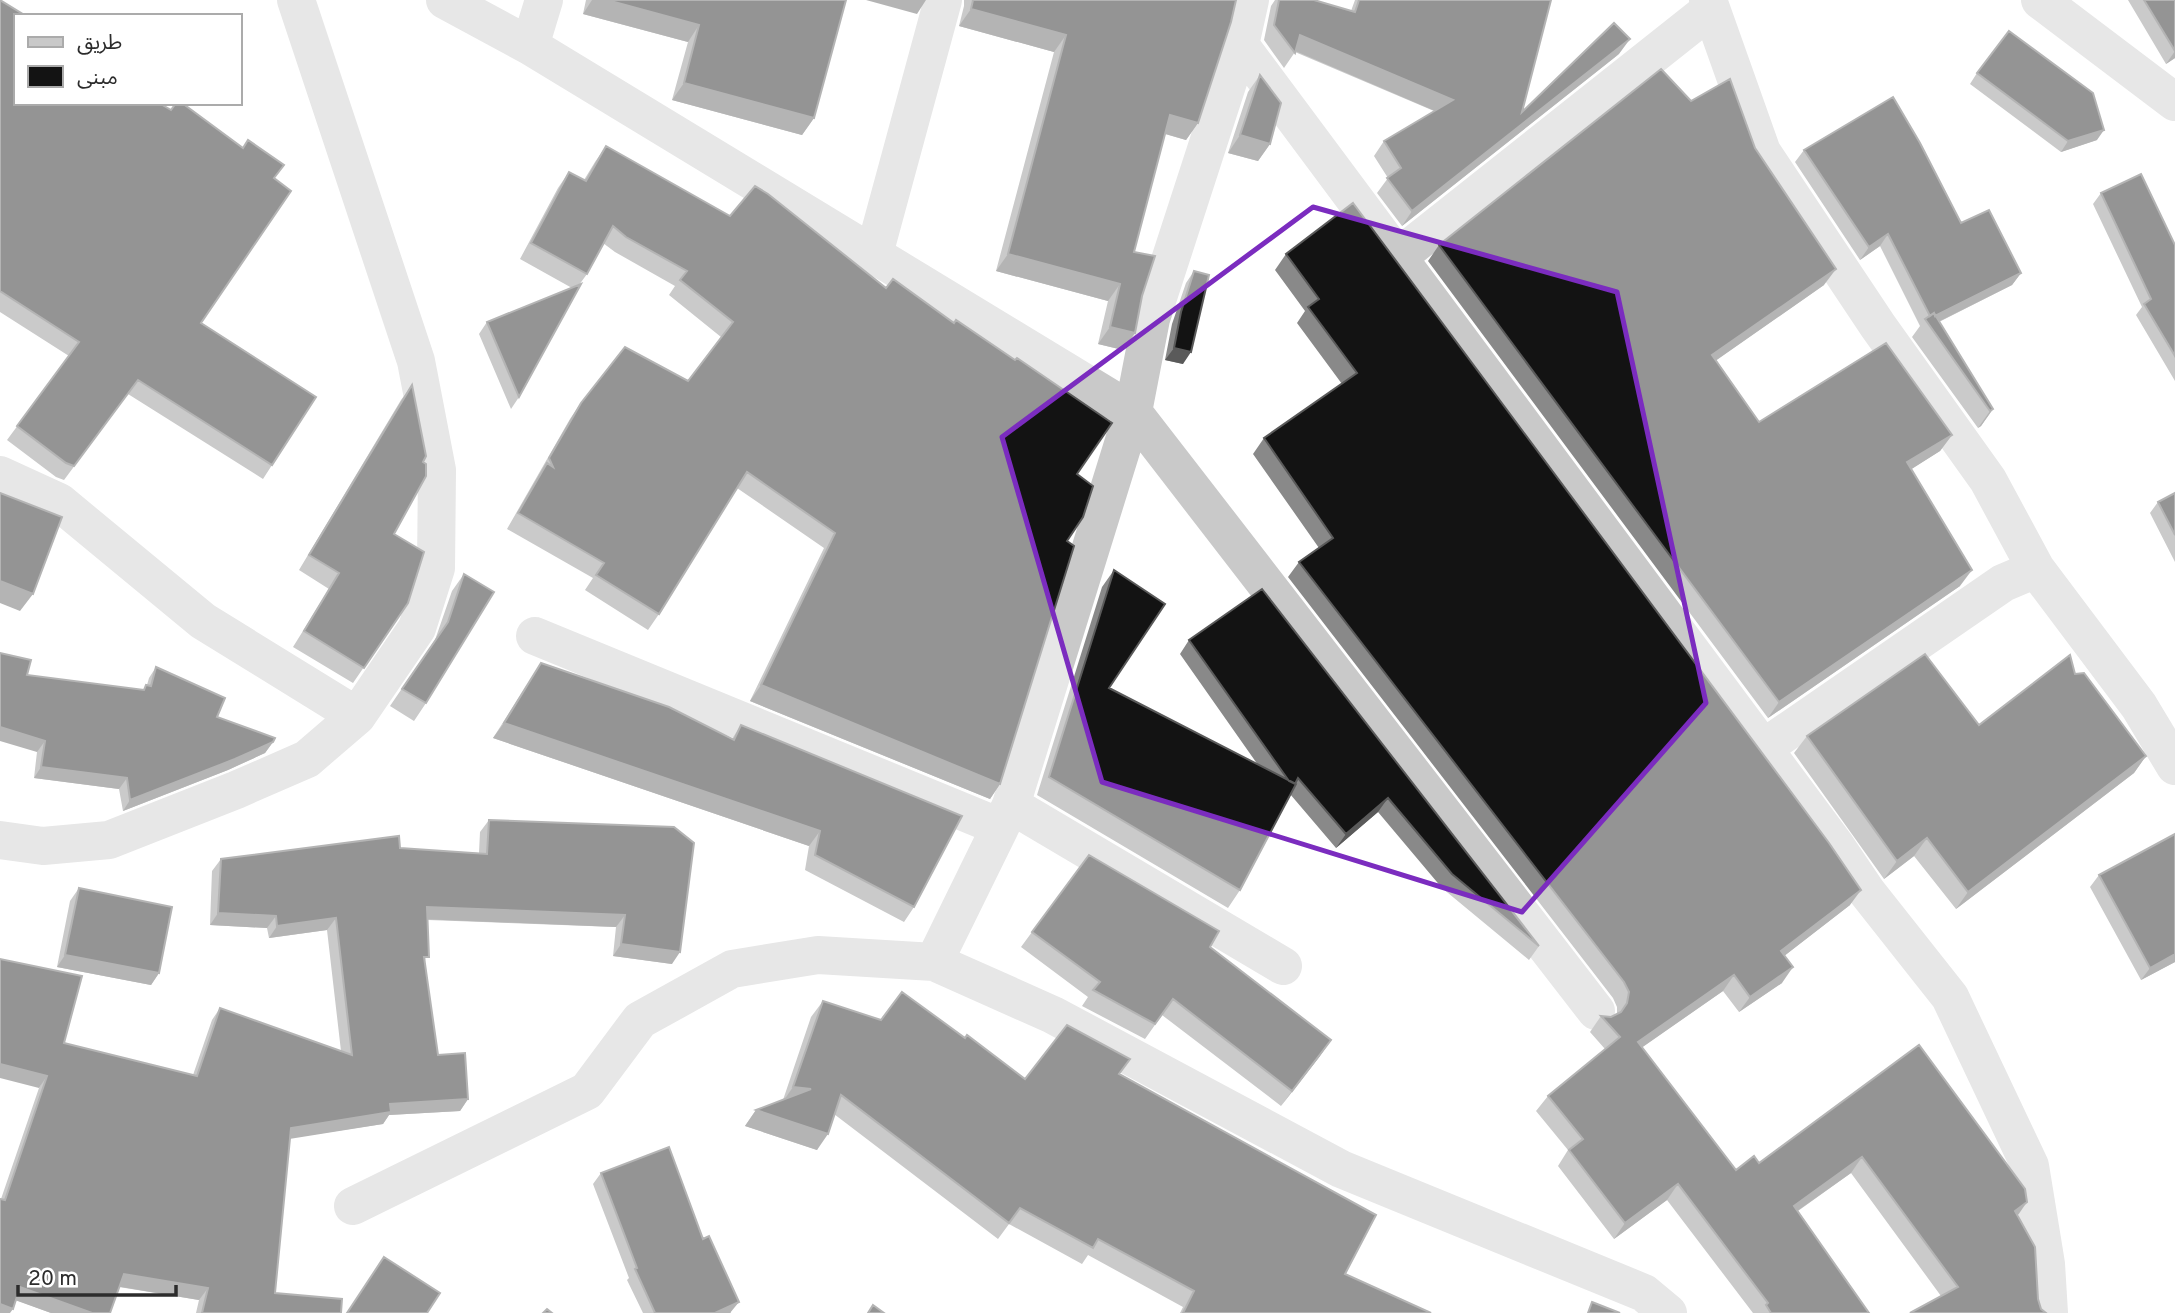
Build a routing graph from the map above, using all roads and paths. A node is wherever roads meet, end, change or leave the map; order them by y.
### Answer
1 (296, 0) edge
2 (445, 0) edge
3 (544, 0) edge
4 (943, 0) edge
5 (1250, 0) edge
6 (2040, 0) edge
7 (1710, 4) edge
8 (1240, 45) junction
9 (530, 46) junction
10 (2175, 102) edge
11 (874, 254) junction
12 (1397, 258) junction
13 (1133, 412) junction
14 (0, 475) edge
15 (2036, 569) junction
16 (535, 636) dead end
17 (357, 716) junction
18 (1762, 749) junction
19 (2175, 766) edge
20 (1005, 816) junction
21 (0, 840) edge
22 (934, 961) junction
23 (1283, 966) dead end
24 (1596, 1010) dead end
25 (353, 1206) dead end
26 (1668, 1313) edge
27 (2049, 1313) edge

1 - 17 street
2 - 9 street
3 - 9 street
4 - 11 street
5 - 8 street
6 - 10 street
7 - 12 street
7 - 15 street
8 - 12 street
8 - 13 street
9 - 11 street
11 - 13 street
12 - 18 street
13 - 20 street
13 - 24 street
14 - 17 street
15 - 18 street
15 - 19 street
16 - 20 street
17 - 21 street
18 - 27 street
20 - 22 street
20 - 23 street
22 - 25 street
22 - 26 street

